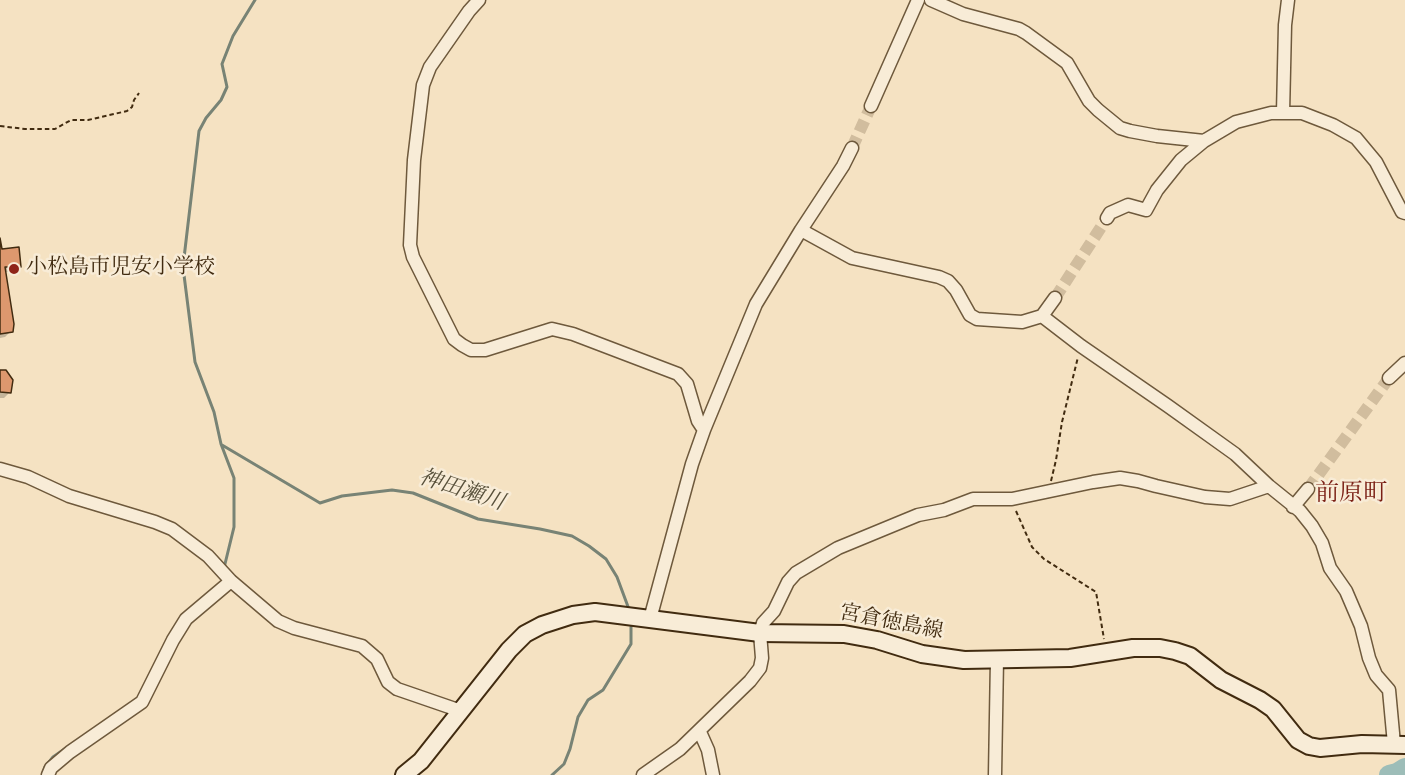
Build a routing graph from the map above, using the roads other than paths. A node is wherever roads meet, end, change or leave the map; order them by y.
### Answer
1 (479, 0) edge
2 (918, 0) edge
3 (931, 0) edge
4 (1288, 0) edge
5 (872, 106) tunnel mouth
6 (1283, 113) junction
7 (1204, 141) junction
8 (852, 148) tunnel mouth
9 (1405, 213) edge
10 (1107, 218) tunnel mouth
11 (801, 230) junction
12 (1055, 298) tunnel mouth
13 (1042, 316) junction
14 (1405, 363) edge
15 (1389, 378) tunnel mouth
16 (704, 430) junction
17 (0, 469) edge
18 (1269, 486) junction
19 (1308, 489) tunnel mouth
20 (1293, 507) junction
21 (231, 581) junction
22 (650, 619) junction
23 (760, 633) junction
24 (997, 659) junction
25 (461, 711) junction
26 (700, 732) junction
27 (1400, 744) edge
28 (48, 775) edge
29 (404, 775) edge
30 (643, 775) edge
31 (713, 775) edge
32 (995, 775) edge

1 - 16 street
2 - 5 street
3 - 7 street
4 - 6 street
6 - 7 street
6 - 9 street
7 - 10 street
8 - 11 street
11 - 13 street
11 - 16 street
12 - 13 street
13 - 18 street
14 - 15 street
16 - 22 street
17 - 21 street
18 - 20 street
18 - 23 street
19 - 20 street
20 - 27 street
21 - 25 street
21 - 28 street
22 - 23 main road, 宮倉徳島線
22 - 25 main road, 宮倉徳島線
23 - 24 main road, 宮倉徳島線
23 - 26 street
24 - 27 main road, 宮倉徳島線
24 - 32 street
25 - 29 main road, 宮倉徳島線
26 - 30 street
26 - 31 street

